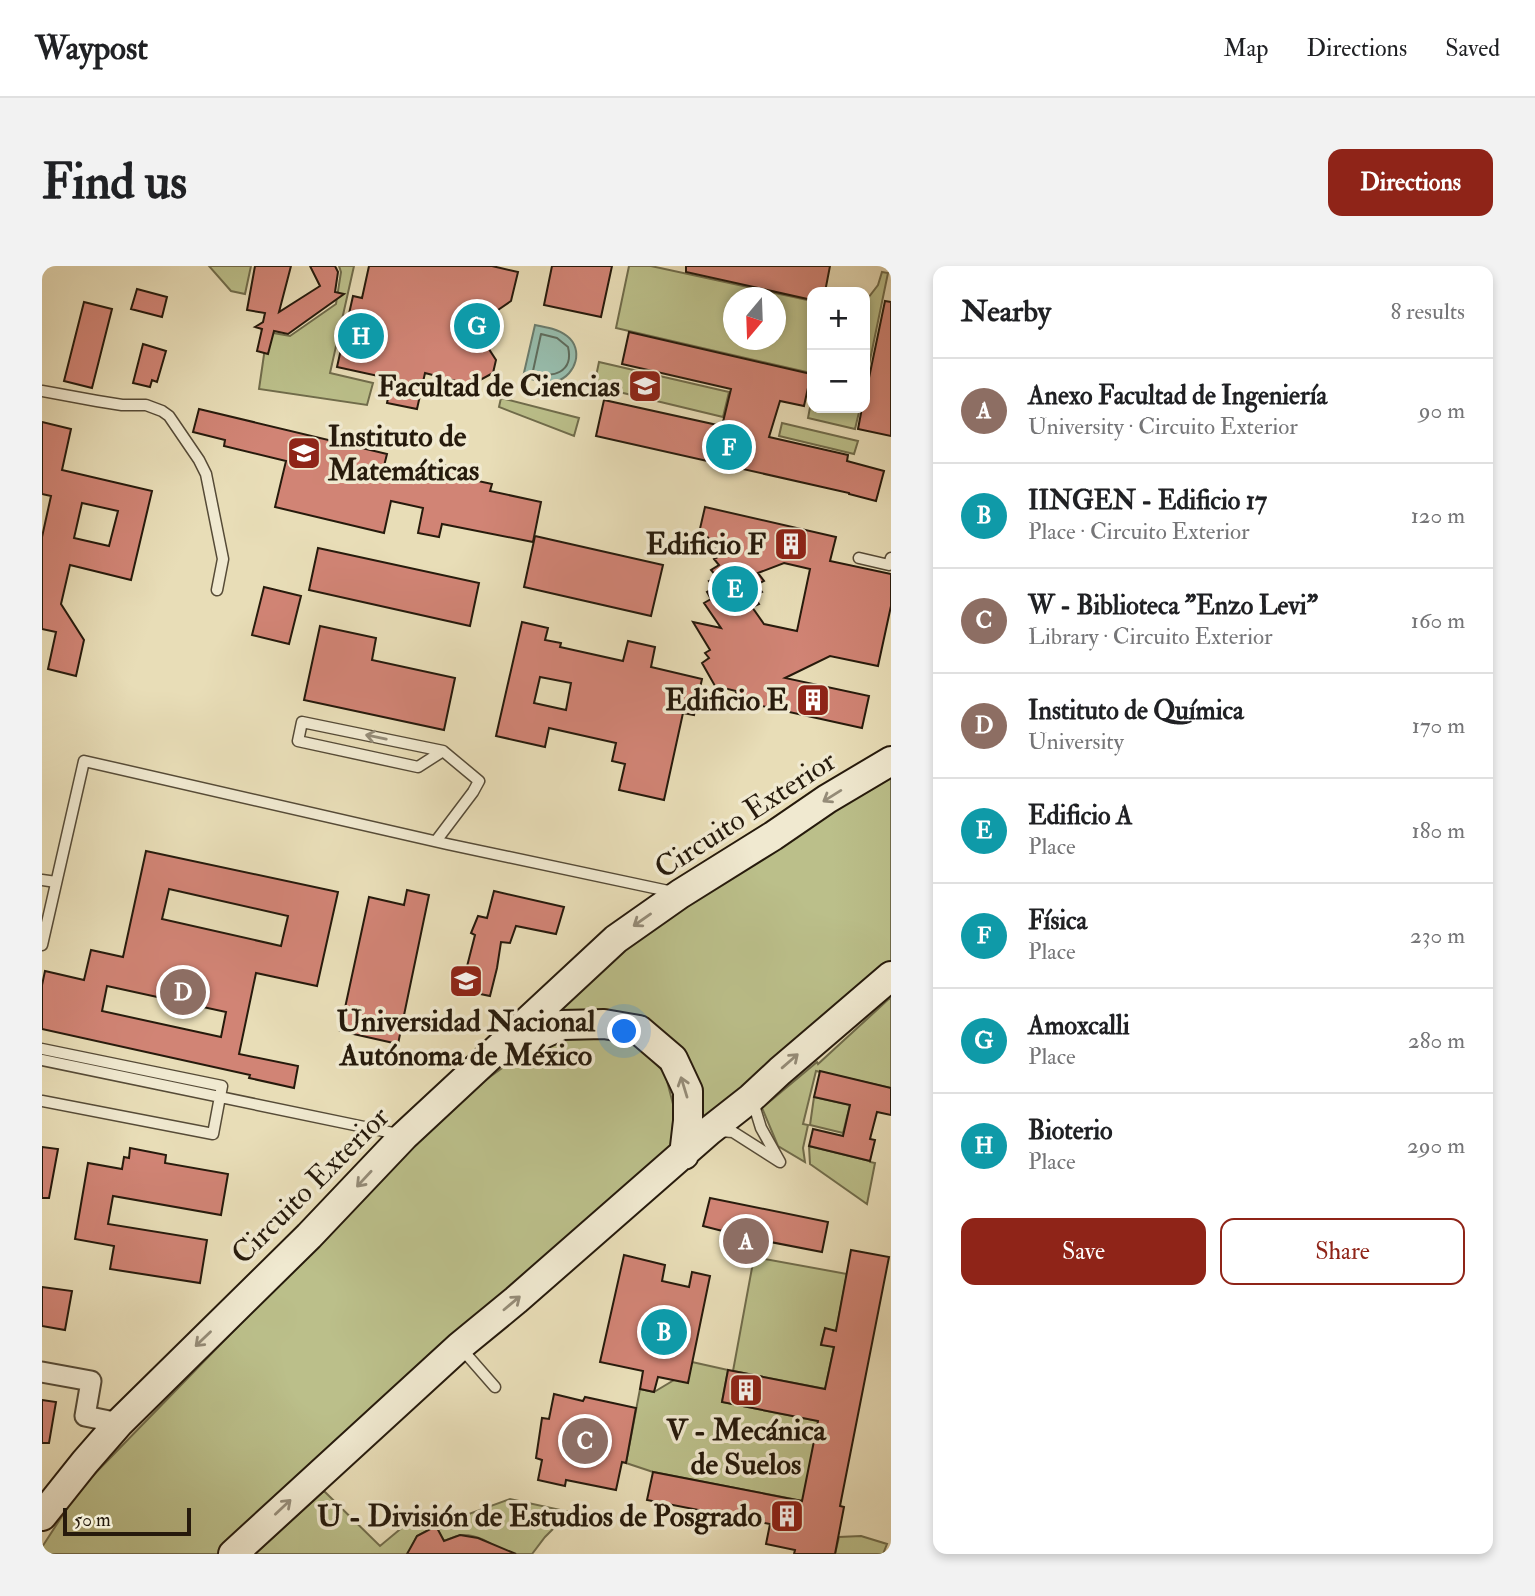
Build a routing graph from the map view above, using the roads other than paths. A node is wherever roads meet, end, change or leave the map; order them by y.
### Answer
1 (42, 391) edge
2 (859, 558) dead end
3 (891, 558) edge
4 (217, 590) dead end
5 (443, 751) junction
6 (891, 761) edge
7 (436, 841) junction
8 (42, 880) edge
9 (56, 882) junction
10 (680, 894) junction
11 (42, 945) edge
12 (891, 976) edge
13 (42, 1049) edge
14 (42, 1060) edge
15 (465, 1080) junction
16 (219, 1098) junction
17 (751, 1098) junction
18 (42, 1101) edge
19 (709, 1131) junction
20 (404, 1136) junction
21 (684, 1155) junction
22 (460, 1346) junction
23 (42, 1372) edge
24 (495, 1387) dead end
25 (119, 1423) junction
26 (42, 1516) edge
27 (233, 1554) edge

1 - 4 lane
2 - 3 lane
5 -> 5 lane
5 - 7 lane
6 -> 10 street, Circuito Exterior
7 - 9 lane
7 - 10 lane
8 - 9 lane
9 - 11 lane
10 -> 15 street, Circuito Exterior
17 -> 12 street
13 - 16 lane
14 - 16 lane
15 - 20 street, Circuito Exterior
21 -> 15 street
16 - 18 lane
16 - 20 lane
17 - 19 street
17 - 19 lane
19 - 21 street
20 -> 25 street, Circuito Exterior
22 -> 21 street
22 - 24 lane
27 -> 22 street
23 - 25 street
25 - 26 street, Circuito Exterior

